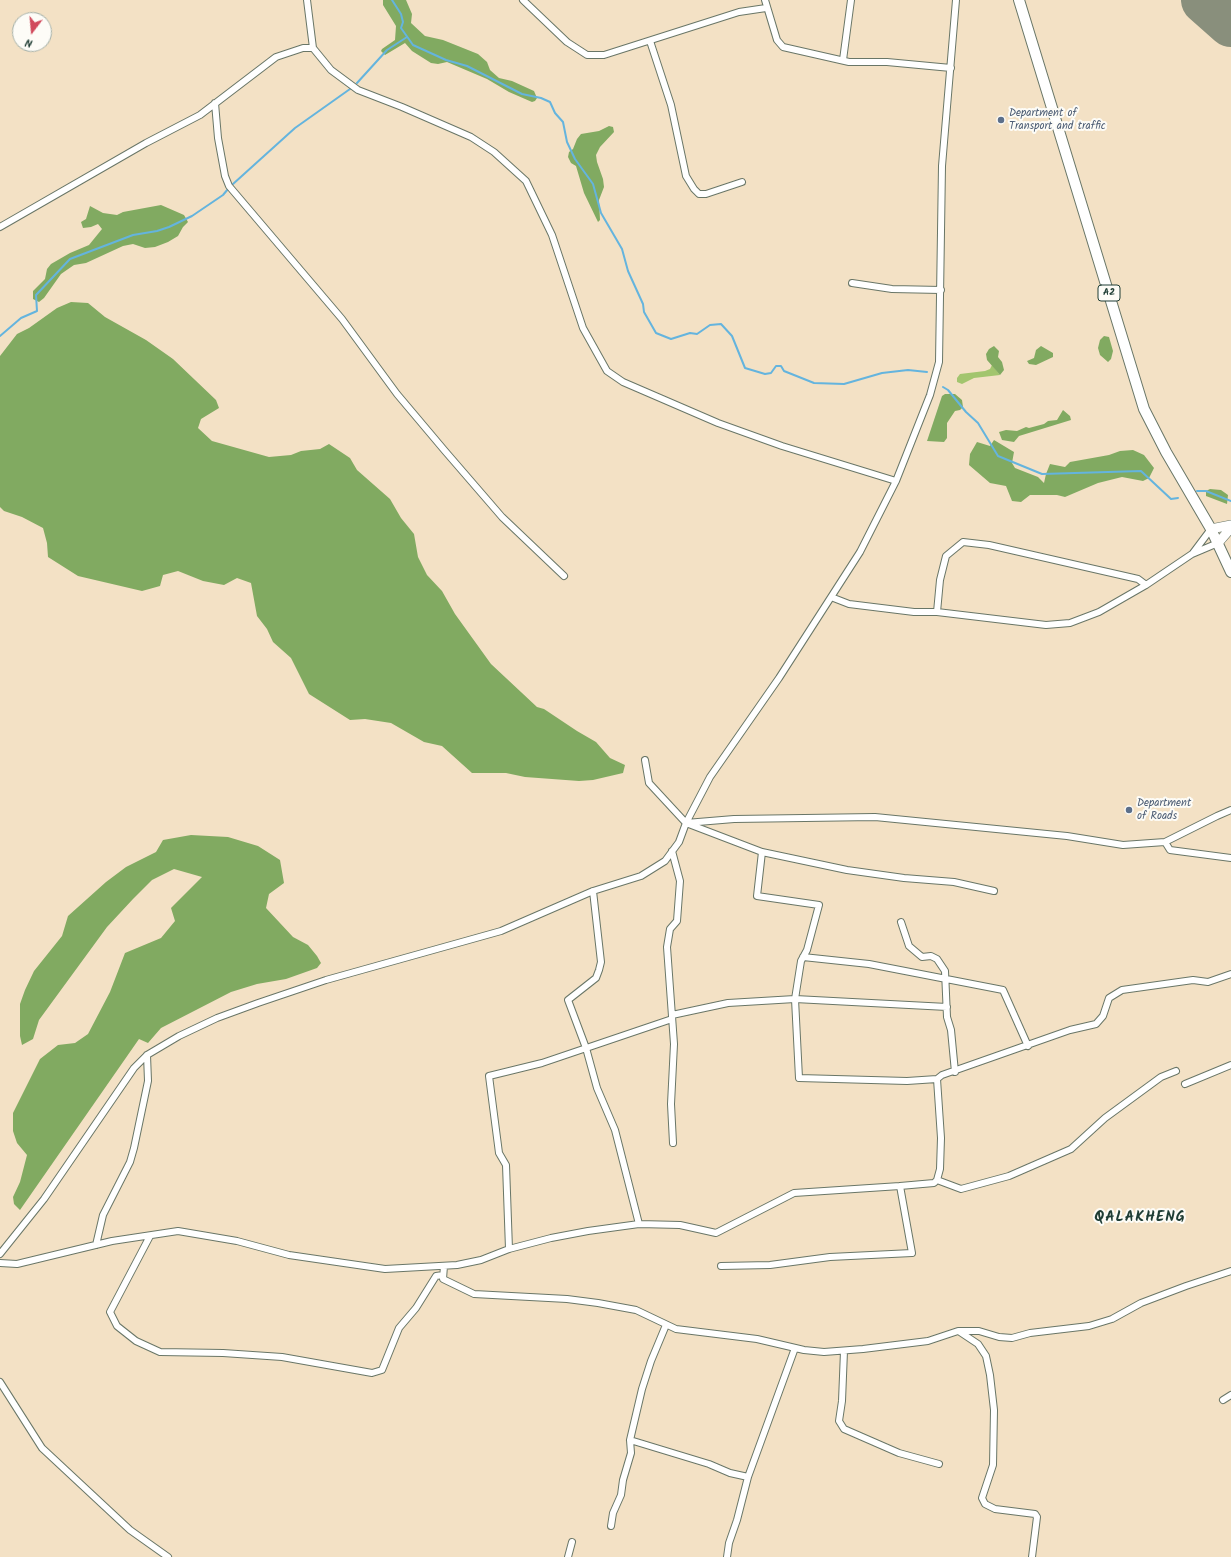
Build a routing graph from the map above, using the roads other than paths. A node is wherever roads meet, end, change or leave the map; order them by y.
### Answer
1 (307, 0) edge
2 (524, 0) edge
3 (765, 0) edge
4 (850, 0) edge
5 (956, 0) edge
6 (1019, 0) edge
7 (766, 8) junction
8 (650, 41) junction
9 (313, 48) junction
10 (843, 60) junction
11 (951, 68) junction
12 (215, 103) junction
13 (742, 182) dead end
14 (0, 227) edge
15 (852, 284) dead end
16 (941, 290) junction
17 (896, 481) junction
18 (1231, 526) edge
19 (1211, 529) junction
20 (1218, 543) junction
21 (1192, 554) junction
22 (1231, 572) edge
23 (564, 576) dead end
24 (1146, 585) junction
25 (831, 597) junction
26 (937, 612) junction
27 (645, 760) dead end
28 (1231, 810) edge
29 (686, 823) junction
30 (1165, 842) junction
31 (672, 851) junction
32 (762, 852) junction
33 (1231, 858) edge
34 (593, 891) junction
35 (994, 891) dead end
36 (901, 922) dead end
37 (803, 956) junction
38 (1231, 974) edge
39 (946, 980) junction
40 (795, 999) junction
41 (947, 1007) junction
42 (672, 1017) junction
43 (1028, 1046) junction
44 (586, 1048) junction
45 (147, 1055) junction
46 (1231, 1065) edge
47 (1176, 1071) dead end
48 (955, 1072) junction
49 (937, 1079) junction
50 (1185, 1084) dead end
51 (673, 1143) dead end
52 (937, 1180) junction
53 (900, 1186) junction
54 (639, 1224) junction
55 (150, 1236) junction
56 (96, 1245) junction
57 (509, 1249) junction
58 (0, 1254) edge
59 (0, 1263) edge
60 (444, 1266) junction
61 (721, 1266) dead end
62 (1231, 1271) edge
63 (443, 1275) junction
64 (666, 1325) junction
65 (958, 1331) junction
66 (795, 1348) junction
67 (844, 1351) junction
68 (0, 1382) edge
69 (1231, 1395) edge
70 (1223, 1400) dead end
71 (630, 1440) junction
72 (939, 1464) dead end
73 (748, 1477) junction
74 (611, 1526) dead end
75 (572, 1542) dead end
76 (168, 1557) edge
77 (568, 1557) edge
78 (727, 1557) edge
79 (1032, 1557) edge

1 - 9 street
2 - 8 street
3 - 7 street
4 - 10 street
5 - 11 street
6 - 19 main road, A2
7 - 8 street
7 - 10 street
8 - 13 street
9 - 12 street
9 - 17 street
10 - 11 street
11 - 16 street
12 - 14 street
12 - 23 street
15 - 16 street
16 - 17 street
17 - 25 street
18 - 19 main road
18 - 20 main road
19 - 20 main road, A2
19 - 21 street
20 - 21 street
20 - 22 main road, A2
21 - 24 street
24 - 26 street
24 - 26 street
25 - 26 street
25 - 29 street
27 - 29 street
28 - 30 street
29 - 30 street
29 - 31 street
29 - 32 street
30 - 33 street
31 - 34 street
31 - 42 street
32 - 35 street
32 - 37 street
34 - 44 street
34 - 45 street
36 - 39 street
37 - 39 street
37 - 40 street
38 - 43 street
39 - 41 street
39 - 43 street
40 - 41 street
40 - 42 street
40 - 49 street
41 - 48 street
42 - 44 street
42 - 51 street
43 - 48 street
44 - 54 street
44 - 57 street
45 - 56 street
45 - 58 street
46 - 50 street
47 - 52 street
48 - 49 street
49 - 52 street
52 - 53 street
53 - 54 street
53 - 61 street
54 - 57 street
55 - 56 street
55 - 60 street
55 - 63 street
56 - 59 street
57 - 60 street
60 - 63 street
62 - 65 street
63 - 64 street
64 - 66 street
64 - 71 street
65 - 67 street
65 - 79 street
66 - 67 street
66 - 73 street
67 - 72 street
68 - 76 street
69 - 70 street
71 - 73 street
71 - 74 street
73 - 78 street
75 - 77 street

